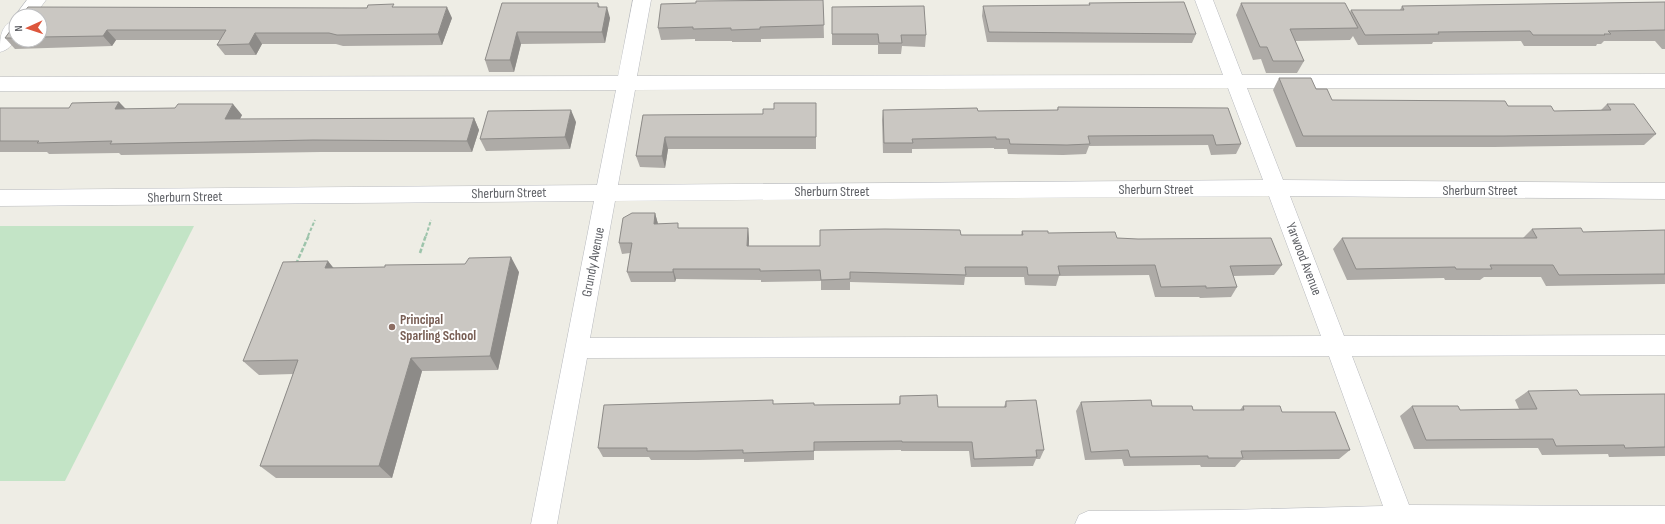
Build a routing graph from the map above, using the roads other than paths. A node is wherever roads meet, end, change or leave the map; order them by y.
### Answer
1 (37, 0) edge
2 (642, 0) edge
3 (1204, 0) edge
4 (30, 8) edge
5 (8, 36) edge
6 (0, 46) edge
7 (1665, 81) edge
8 (626, 82) junction
9 (1235, 82) junction
10 (0, 84) edge
11 (1277, 188) junction
12 (1665, 191) edge
13 (606, 193) junction
14 (0, 198) edge
15 (1665, 345) edge
16 (1337, 346) junction
17 (577, 348) junction
18 (1400, 518) junction
19 (1665, 519) edge
20 (544, 524) edge
21 (1088, 524) edge
22 (1228, 524) edge

1 - 4 street
2 - 8 street, Grundy Avenue
3 - 9 street, Yarwood Avenue
5 - 6 street
7 - 9 street
8 - 9 street
8 - 10 street
8 - 13 street, Grundy Avenue
9 - 11 street, Yarwood Avenue
11 - 12 street, Sherburn Street
11 - 13 street, Sherburn Street
11 - 16 street, Yarwood Avenue
13 - 14 street, Sherburn Street
13 - 17 street, Grundy Avenue
15 - 16 street
16 - 17 street
16 - 18 street, Yarwood Avenue
17 - 20 street, Grundy Avenue
18 - 19 street
18 - 22 street
21 - 22 street

